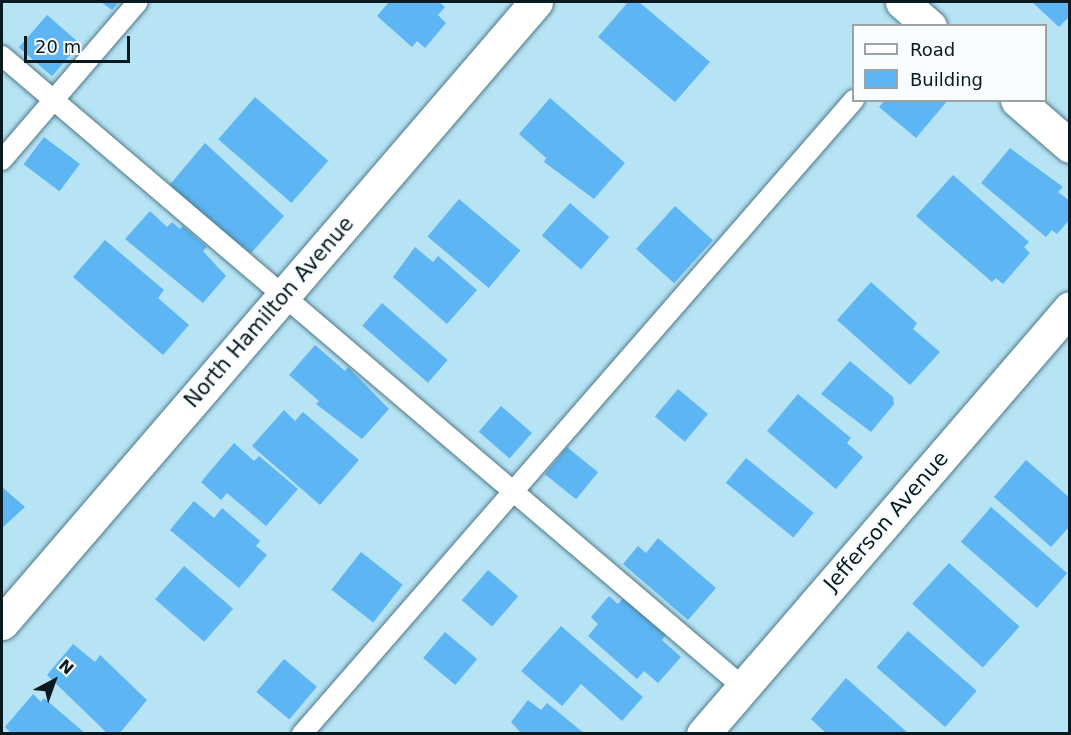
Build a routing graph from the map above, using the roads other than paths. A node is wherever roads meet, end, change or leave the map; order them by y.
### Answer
1 (138, 2) edge
2 (536, 2) edge
3 (2, 57) edge
4 (53, 100) junction
5 (852, 102) edge
6 (1019, 102) edge
7 (1070, 146) edge
8 (2, 160) edge
9 (281, 298) junction
10 (1070, 308) edge
11 (513, 493) junction
12 (2, 623) edge
13 (743, 687) junction
14 (302, 734) edge
15 (703, 734) edge

1 - 4 lane
2 - 9 street, North Hamilton Avenue
3 - 4 lane
4 - 8 lane
4 - 9 lane
5 - 11 lane
6 - 7 street
9 - 11 lane
9 - 12 street, North Hamilton Avenue
10 - 13 street, Jefferson Avenue
11 - 13 lane
11 - 14 lane
13 - 15 street, Jefferson Avenue

